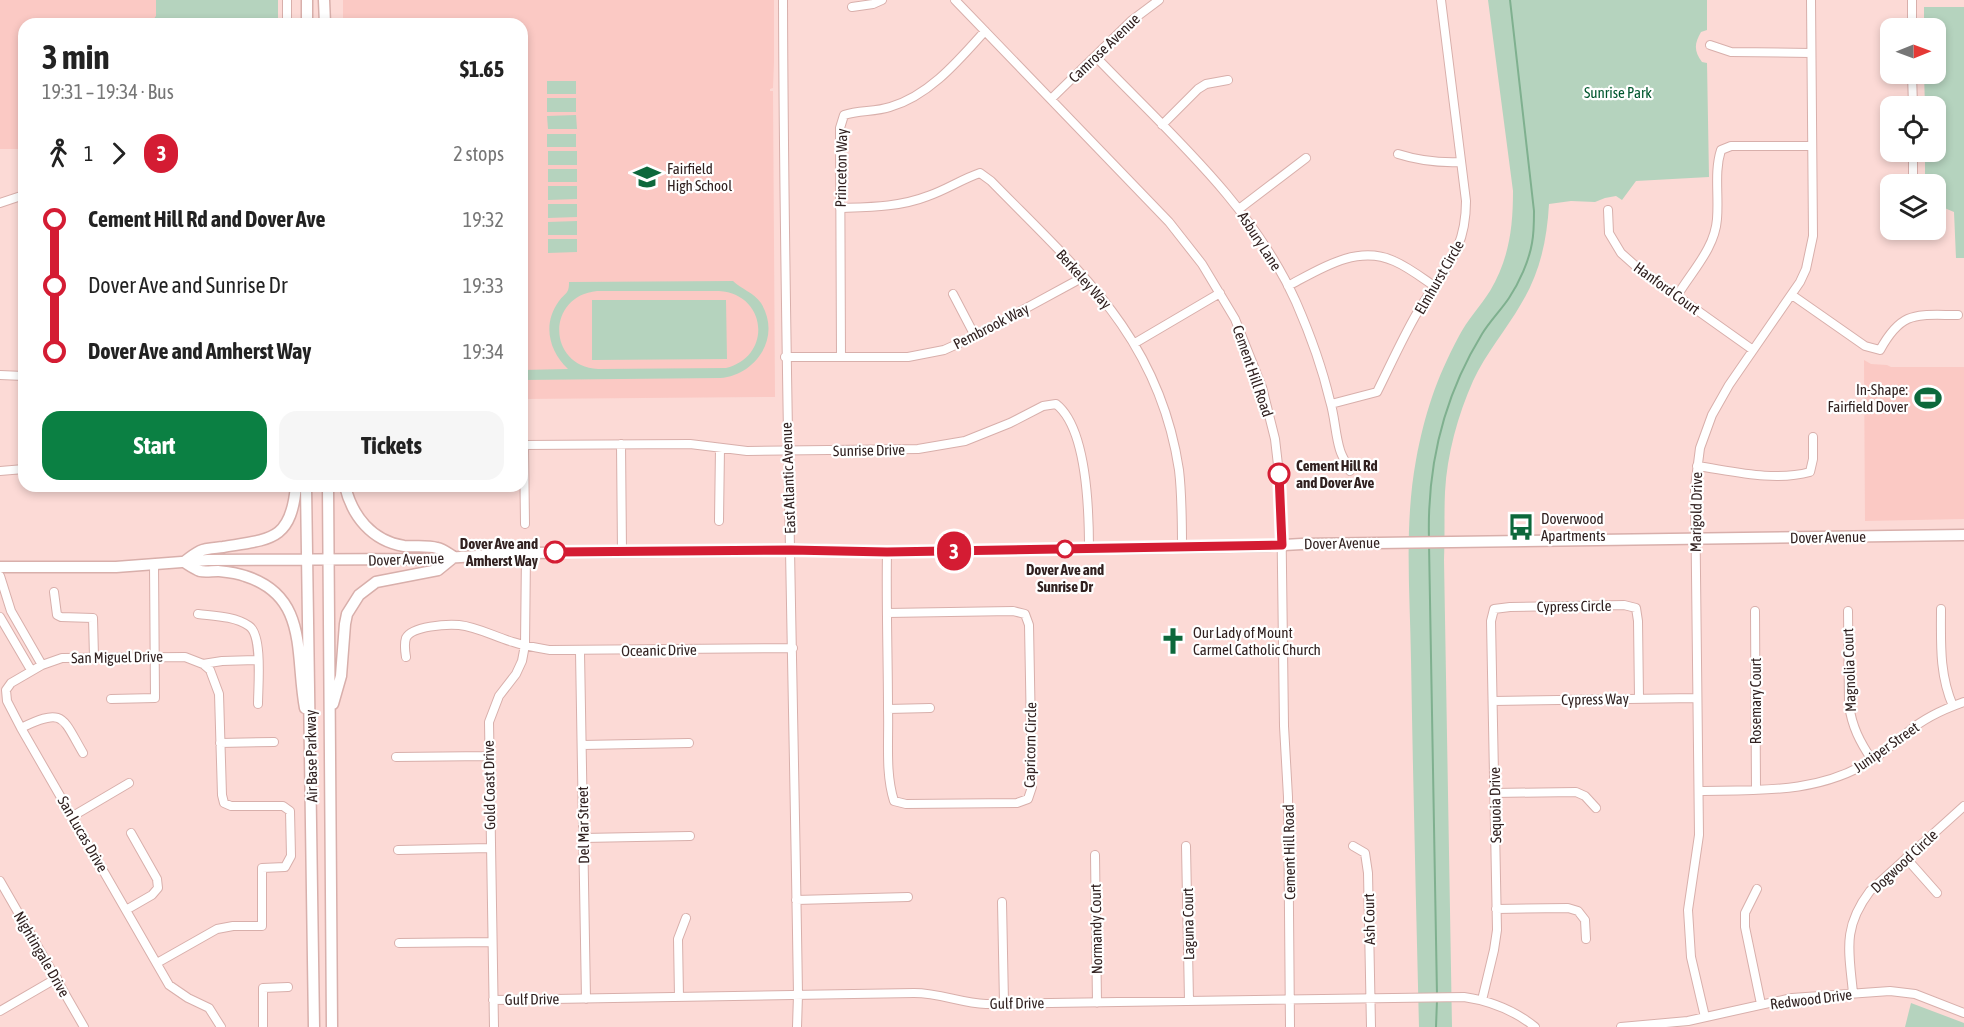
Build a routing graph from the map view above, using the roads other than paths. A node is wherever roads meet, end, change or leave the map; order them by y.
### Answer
1 (287, 0) edge
2 (307, 0) edge
3 (324, 0) edge
4 (783, 0) edge
5 (882, 0) edge
6 (955, 0) edge
7 (1159, 0) edge
8 (1441, 0) edge
9 (1811, 0) edge
10 (1912, 0) edge
11 (852, 7) dead end
12 (287, 18) edge
13 (307, 18) edge
14 (325, 18) edge
15 (1912, 18) edge
16 (985, 31) junction
17 (1710, 45) dead end
18 (1811, 53) junction
19 (1095, 56) junction
20 (1228, 81) dead end
21 (1051, 99) junction
22 (1162, 125) junction
23 (1812, 146) junction
24 (1398, 154) dead end
25 (1306, 158) dead end
26 (1461, 162) junction
27 (18, 197) edge
28 (0, 203) edge
29 (840, 208) junction
30 (1239, 209) junction
31 (1608, 210) dead end
32 (1082, 275) junction
33 (1288, 286) junction
34 (1434, 286) junction
35 (1220, 293) junction
36 (953, 294) dead end
37 (1792, 295) junction
38 (1677, 296) junction
39 (1958, 315) dead end
40 (975, 336) junction
41 (1135, 343) junction
42 (1753, 350) junction
43 (785, 357) junction
44 (841, 357) junction
45 (0, 375) edge
46 (18, 376) edge
47 (1331, 404) junction
48 (1813, 437) dead end
49 (621, 444) junction
50 (528, 445) edge
51 (720, 448) junction
52 (787, 451) junction
53 (1697, 466) junction
54 (18, 470) edge
55 (0, 471) edge
56 (1350, 471) dead end
57 (295, 492) edge
58 (306, 492) edge
59 (328, 492) edge
60 (346, 492) edge
61 (524, 492) edge
62 (719, 521) dead end
63 (525, 524) dead end
64 (1964, 535) edge
65 (1696, 539) junction
66 (1282, 545) junction
67 (1182, 548) junction
68 (1089, 549) junction
69 (791, 550) junction
70 (622, 551) junction
71 (887, 552) junction
72 (526, 553) junction
73 (454, 557) junction
74 (307, 560) junction
75 (329, 560) junction
76 (183, 562) junction
77 (154, 564) junction
78 (0, 567) edge
79 (0, 576) edge
80 (54, 592) dead end
81 (1494, 609) joint
82 (1941, 609) dead end
83 (1755, 611) dead end
84 (1848, 611) dead end
85 (887, 613) junction
86 (198, 614) dead end
87 (0, 617) edge
88 (525, 645) junction
89 (793, 648) junction
90 (580, 651) junction
91 (94, 657) junction
92 (154, 657) junction
93 (406, 657) dead end
94 (257, 660) junction
95 (203, 664) junction
96 (42, 665) junction
97 (31, 670) junction
98 (3, 688) edge
99 (1640, 698) junction
100 (1697, 698) junction
101 (111, 699) dead end
102 (1493, 700) junction
103 (1964, 702) edge
104 (258, 704) dead end
105 (1953, 706) junction
106 (930, 708) dead end
107 (888, 709) junction
108 (330, 715) junction
109 (21, 728) junction
110 (311, 737) junction
111 (274, 742) dead end
112 (220, 743) junction
113 (689, 743) dead end
114 (582, 745) junction
115 (83, 753) dead end
116 (489, 756) junction
117 (396, 757) dead end
118 (1872, 760) junction
119 (129, 783) dead end
120 (1756, 790) junction
121 (1699, 791) junction
122 (1494, 794) junction
123 (1964, 806) edge
124 (1596, 808) dead end
125 (73, 816) junction
126 (131, 833) dead end
127 (690, 836) dead end
128 (583, 838) junction
129 (1186, 846) dead end
130 (1353, 846) dead end
131 (490, 848) junction
132 (398, 850) dead end
133 (1095, 855) dead end
134 (1906, 858) junction
135 (0, 881) edge
136 (1757, 890) dead end
137 (1937, 893) dead end
138 (908, 897) dead end
139 (10, 898) junction
140 (796, 900) junction
141 (1002, 902) dead end
142 (1, 903) edge
143 (1496, 909) junction
144 (126, 910) junction
145 (686, 918) dead end
146 (1586, 939) dead end
147 (492, 942) junction
148 (399, 944) dead end
149 (157, 963) junction
150 (57, 978) junction
151 (288, 987) dead end
152 (1853, 993) junction
153 (798, 995) junction
154 (679, 997) junction
155 (586, 999) junction
156 (1371, 999) junction
157 (493, 1000) junction
158 (1290, 1000) junction
159 (1482, 1000) junction
160 (1189, 1001) junction
161 (1097, 1003) junction
162 (1004, 1004) junction
163 (1761, 1005) junction
164 (0, 1011) edge
165 (1964, 1013) edge
166 (1705, 1017) junction
167 (84, 1027) edge
168 (221, 1027) edge
169 (263, 1027) edge
170 (314, 1027) edge
171 (332, 1027) edge
172 (494, 1027) edge
173 (797, 1027) edge
174 (1290, 1027) edge
175 (1371, 1027) edge
176 (1535, 1027) edge
177 (1621, 1027) edge

1 - 12 street
2 - 13 main road
3 - 14 main road
4 - 43 street, East Atlantic Avenue
5 - 11 street
6 - 16 street, Cement Hill Road
7 - 19 street, Camrose Avenue
8 - 26 street, Elmhurst Circle
9 - 18 street, Marigold Drive
10 - 15 street
16 - 21 street, Cement Hill Road
16 - 29 street, Princeton Way
17 - 18 street
18 - 23 street, Marigold Drive
19 - 21 street, Camrose Avenue
19 - 22 street, Asbury Lane
20 - 22 street
21 - 35 street, Cement Hill Road
22 - 30 street, Asbury Lane
23 - 37 street, Marigold Drive
23 - 38 street
24 - 26 street
25 - 30 street
26 - 34 street, Elmhurst Circle
27 - 28 street
29 - 32 street, Berkeley Way
29 - 44 street, Princeton Way
30 - 33 street, Asbury Lane
31 - 38 street, Hanford Court
32 - 40 street, Pembrook Way
32 - 41 street, Berkeley Way
33 - 34 street
33 - 47 street, Asbury Lane
34 - 47 street, Elmhurst Circle
35 - 41 street
35 - 66 street, Cement Hill Road
36 - 40 street
37 - 39 street
37 - 42 street, Marigold Drive
38 - 42 street, Hanford Court
40 - 44 street, Pembrook Way
41 - 67 street, Berkeley Way
42 - 53 street, Marigold Drive
43 - 44 street, Pembrook Way
43 - 52 street, East Atlantic Avenue
45 - 46 street
47 - 56 street, Asbury Lane
48 - 53 street
49 - 50 street, Sunrise Drive
49 - 51 street, Sunrise Drive
49 - 70 street
51 - 52 street, Sunrise Drive
51 - 62 street
52 - 68 street, Sunrise Drive
52 - 69 street, East Atlantic Avenue
53 - 65 street, Marigold Drive
54 - 55 street
57 - 76 main road
58 - 74 main road, Air Base Parkway
59 - 75 main road, Air Base Parkway
60 - 73 main road
61 - 63 street
64 - 65 main road, Dover Avenue
65 - 66 main road, Dover Avenue
65 - 100 street, Marigold Drive
66 - 67 main road, Dover Avenue
66 - 158 street, Cement Hill Road
67 - 68 main road, Dover Avenue
68 - 71 main road, Dover Avenue
69 - 70 main road, Dover Avenue
69 - 71 main road, Dover Avenue
69 - 89 street, East Atlantic Avenue
70 - 72 main road, Dover Avenue
71 - 85 street, Capricorn Circle
72 - 73 main road, Dover Avenue
72 - 88 street, Gold Coast Drive
73 - 75 main road, Dover Avenue
73 - 108 main road
74 - 75 main road, Dover Avenue
74 - 76 main road, Dover Avenue
74 - 110 main road, Air Base Parkway
75 - 108 main road, Air Base Parkway
76 - 77 main road, Dover Avenue
76 - 110 main road
77 - 78 main road, Dover Avenue
77 - 92 street
79 - 96 street
80 - 91 street
81 - 99 street, Cypress Circle
81 - 102 street, Sequoia Drive
82 - 105 street
83 - 120 street, Rosemary Court
84 - 118 street, Magnolia Court
85 - 107 street, Capricorn Circle
85 - 107 street, Capricorn Circle
86 - 94 street
87 - 97 street
88 - 90 street, Oceanic Drive
88 - 93 street, Oceanic Drive
88 - 116 street, Gold Coast Drive
89 - 90 street, Oceanic Drive
89 - 140 street, East Atlantic Avenue
90 - 114 street, Del Mar Street
91 - 92 street, San Miguel Drive
91 - 96 street, San Miguel Drive
92 - 95 street, San Miguel Drive
92 - 101 street
94 - 95 street
94 - 104 street
95 - 112 street
96 - 97 street, San Miguel Drive
97 - 98 street, San Lucas Drive
98 - 109 street, San Lucas Drive
99 - 100 street, Cypress Way
99 - 102 street, Cypress Way
100 - 121 street, Marigold Drive
102 - 122 street, Sequoia Drive
103 - 105 street, Juniper Street
105 - 118 street, Juniper Street
106 - 107 street
108 - 171 main road, Air Base Parkway
109 - 115 street
109 - 125 street, San Lucas Drive
110 - 170 main road, Air Base Parkway
111 - 112 street
112 - 149 street
113 - 114 street
114 - 128 street, Del Mar Street
116 - 117 street
116 - 131 street, Gold Coast Drive
118 - 120 street, Juniper Street
119 - 125 street
120 - 121 street, Juniper Street
121 - 166 street, Marigold Drive
122 - 124 street
122 - 143 street, Sequoia Drive
123 - 134 street, Dogwood Circle
125 - 144 street, San Lucas Drive
126 - 144 street
127 - 128 street
128 - 155 street, Del Mar Street
129 - 160 street, Laguna Court
130 - 156 street, Ash Court
131 - 132 street
131 - 147 street, Gold Coast Drive
133 - 161 street, Normandy Court
134 - 137 street
134 - 152 street, Dogwood Circle
135 - 139 street, Nightingale Drive
136 - 163 street
138 - 140 street
139 - 142 street
139 - 150 street, Nightingale Drive
140 - 153 street, East Atlantic Avenue
141 - 162 street
143 - 146 street
143 - 159 street, Sequoia Drive
144 - 149 street, San Lucas Drive
145 - 154 street
147 - 148 street
147 - 157 street, Gold Coast Drive
149 - 168 street, San Lucas Drive
150 - 164 street
150 - 167 street, Nightingale Drive
151 - 169 street
152 - 163 street, Redwood Drive
152 - 165 street, Redwood Drive
153 - 154 street, Gulf Drive
153 - 162 street, Gulf Drive
153 - 173 street, East Atlantic Avenue
154 - 155 street, Gulf Drive
155 - 157 street, Gulf Drive
156 - 158 street, Gulf Drive
156 - 159 street, Gulf Drive
156 - 175 street
157 - 172 street, Gold Coast Drive
158 - 160 street, Gulf Drive
158 - 174 street, Cement Hill Road
159 - 176 street, Gulf Drive
160 - 161 street, Gulf Drive
161 - 162 street, Gulf Drive
163 - 166 street, Redwood Drive
166 - 177 street, Redwood Drive

